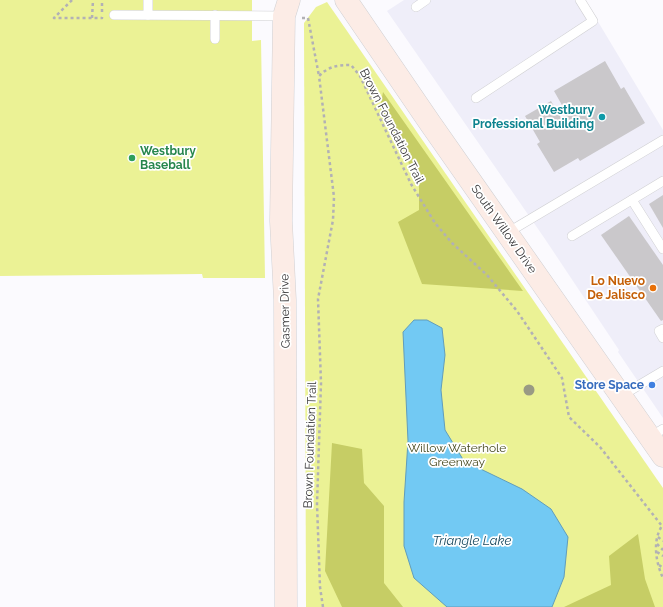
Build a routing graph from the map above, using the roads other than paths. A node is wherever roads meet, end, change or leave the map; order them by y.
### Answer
1 (148, 0) edge
2 (346, 0) edge
3 (426, 0) edge
4 (580, 0) edge
5 (284, 5) edge
6 (416, 7) dead end
7 (114, 15) dead end
8 (148, 15) junction
9 (215, 15) junction
10 (215, 38) dead end
11 (476, 98) dead end
12 (663, 140) edge
13 (663, 181) edge
14 (632, 200) junction
15 (507, 233) junction
16 (572, 236) dead end
17 (660, 238) edge
18 (663, 249) edge
19 (663, 329) edge
20 (663, 338) edge
21 (663, 371) edge
22 (621, 396) junction
23 (656, 433) edge
24 (663, 456) edge
25 (286, 607) edge

1 - 8 lane
2 - 15 street, South Willow Drive
3 - 6 lane
4 - 11 lane
5 - 9 lane
5 - 25 street, Gasmer Drive
7 - 8 lane
8 - 9 lane
9 - 10 lane
12 - 15 lane
13 - 14 lane
14 - 16 lane
14 - 17 lane
15 - 22 street, South Willow Drive
17 - 18 lane
19 - 20 lane
21 - 22 lane
22 - 23 street, South Willow Drive
23 - 24 street, South Willow Drive

